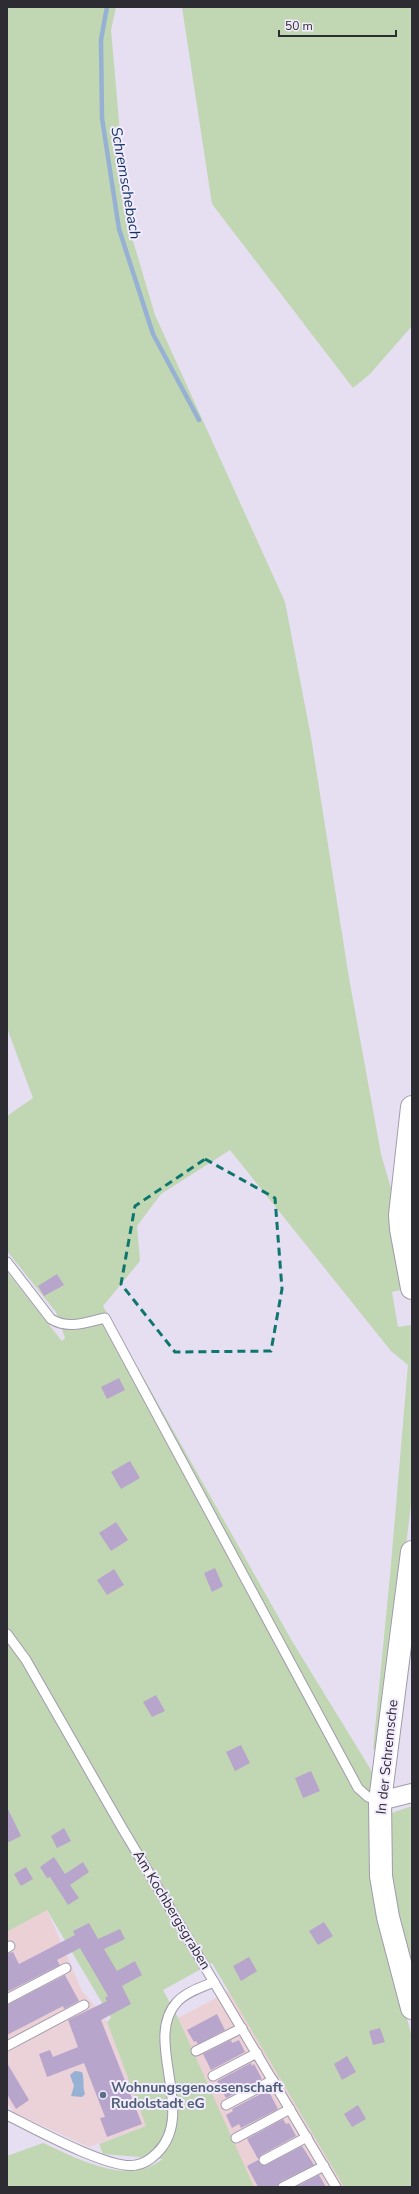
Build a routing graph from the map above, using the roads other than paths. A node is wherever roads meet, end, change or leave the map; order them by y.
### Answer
1 (412, 1107) edge
2 (7, 1262) edge
3 (412, 1288) edge
4 (412, 1552) edge
5 (7, 1634) edge
6 (412, 1793) edge
7 (380, 1801) junction
8 (66, 1968) dead end
9 (214, 1982) junction
10 (7, 1999) edge
11 (84, 2006) dead end
12 (412, 2008) edge
13 (242, 2028) junction
14 (7, 2046) edge
15 (196, 2051) dead end
16 (257, 2053) junction
17 (213, 2076) dead end
18 (272, 2080) junction
19 (226, 2105) dead end
20 (290, 2109) junction
21 (7, 2115) edge
22 (236, 2138) dead end
23 (307, 2138) junction
24 (264, 2160) dead end
25 (324, 2166) junction
26 (283, 2187) edge
27 (336, 2187) edge

1 - 3 street
2 - 7 lane
4 - 7 street, In der Schremsche
5 - 9 lane, Am Kochbergsgraben
6 - 7 street
7 - 12 street, In der Schremsche
8 - 10 lane
9 - 13 lane, Am Kochbergsgraben
9 - 21 lane
11 - 14 lane
13 - 15 lane
13 - 16 lane, Am Kochbergsgraben
16 - 17 lane
16 - 18 lane, Am Kochbergsgraben
18 - 19 lane
18 - 20 lane, Am Kochbergsgraben
20 - 22 lane
20 - 23 lane, Am Kochbergsgraben
23 - 24 lane
23 - 25 lane, Am Kochbergsgraben
25 - 26 lane
25 - 27 lane, Am Kochbergsgraben

